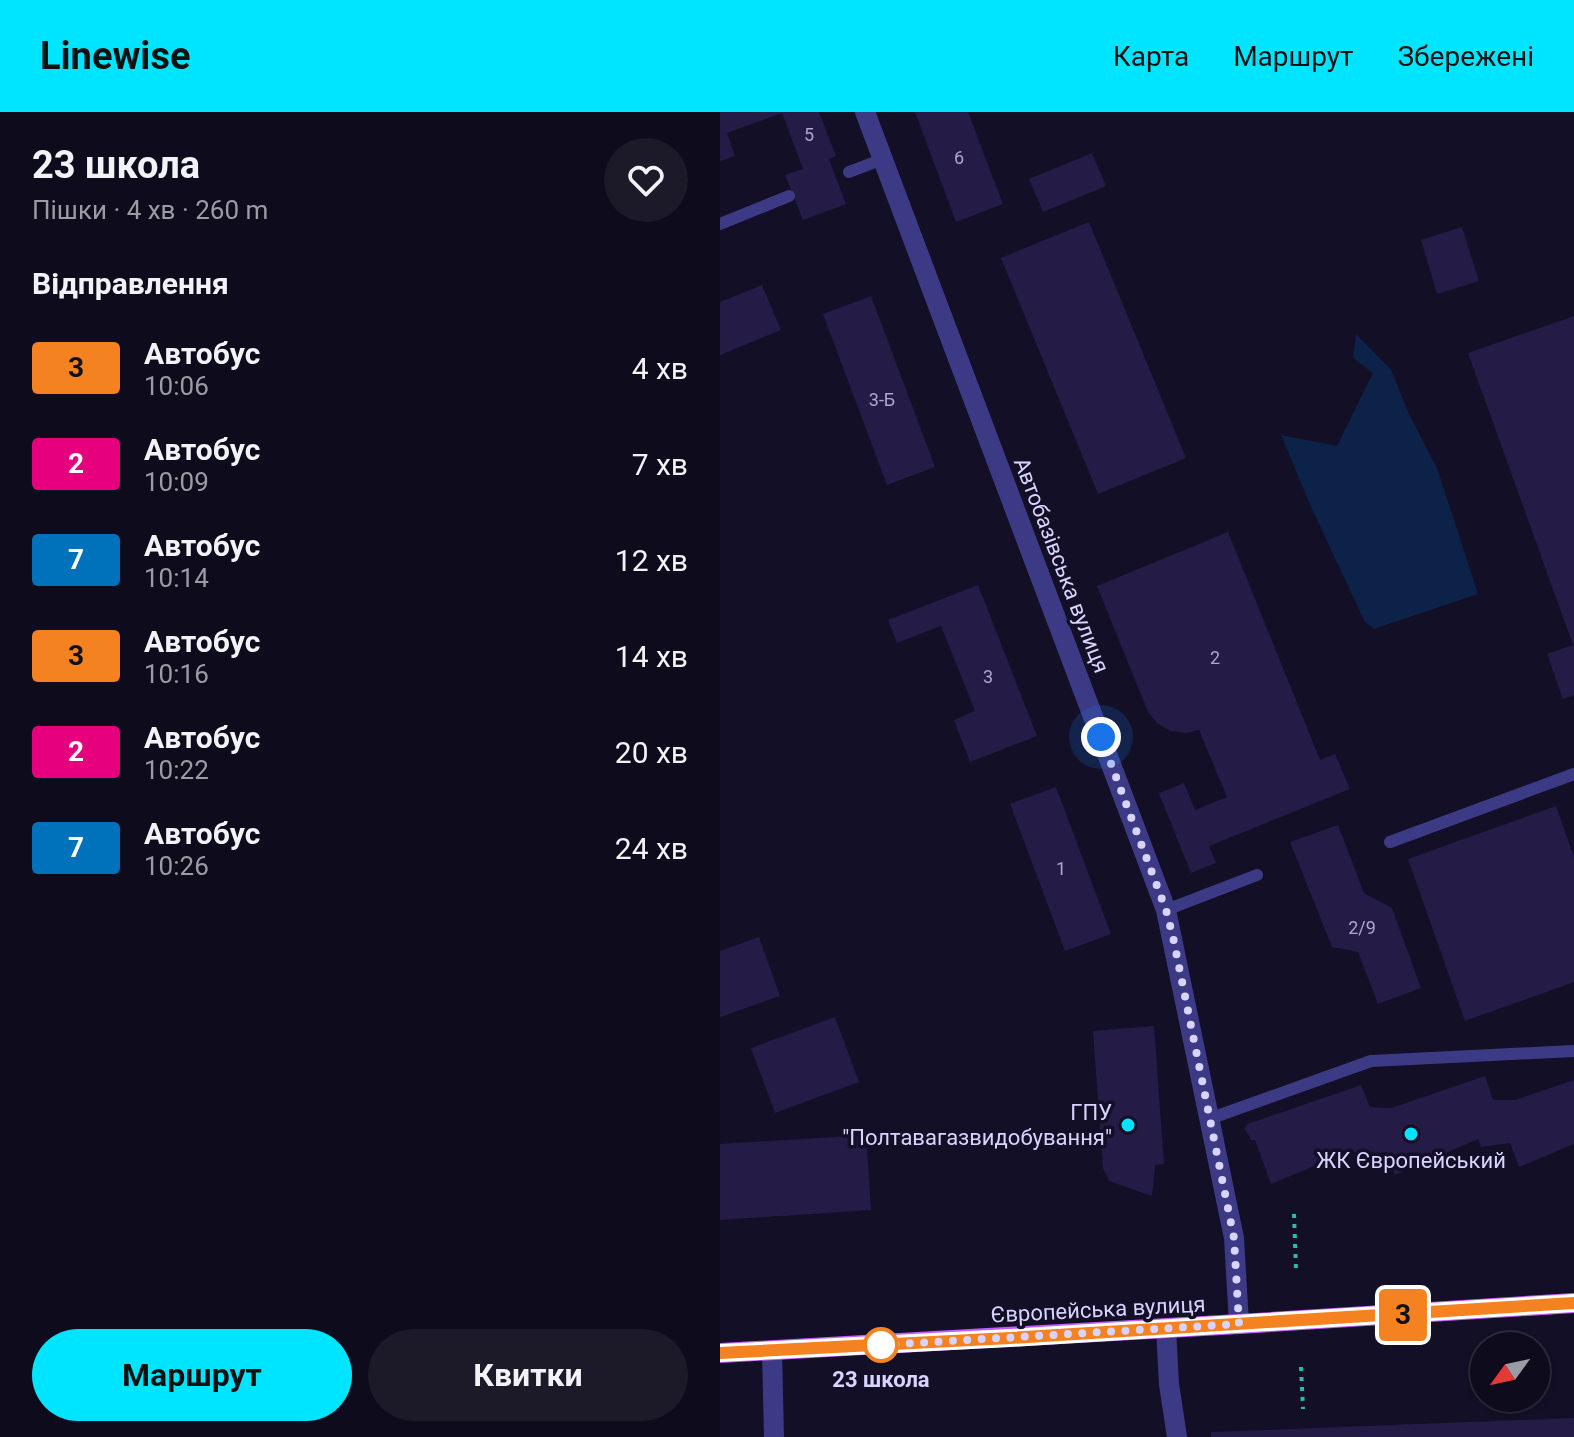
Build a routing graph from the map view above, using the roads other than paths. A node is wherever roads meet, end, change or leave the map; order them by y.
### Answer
1 (865, 112) edge
2 (883, 159) junction
3 (849, 172) dead end
4 (789, 196) dead end
5 (720, 224) edge
6 (1574, 774) edge
7 (1390, 842) dead end
8 (1257, 875) dead end
9 (1166, 910) junction
10 (1574, 1051) edge
11 (1209, 1119) junction
12 (1574, 1303) edge
13 (1239, 1324) junction
14 (1166, 1329) junction
15 (772, 1351) junction
16 (720, 1353) edge
17 (774, 1437) edge
18 (1177, 1437) edge

1 - 2 street, Автобазівська вулиця
2 - 3 lane
2 - 9 street, Автобазівська вулиця
4 - 5 lane
6 - 7 lane
8 - 9 lane
9 - 11 street, Автобазівська вулиця
10 - 11 lane
11 - 13 street, Автобазівська вулиця
12 - 13 main road, Європейська вулиця
13 - 14 main road, Європейська вулиця
14 - 15 main road, Європейська вулиця
14 - 18 street
15 - 16 main road, Європейська вулиця
15 - 17 street

